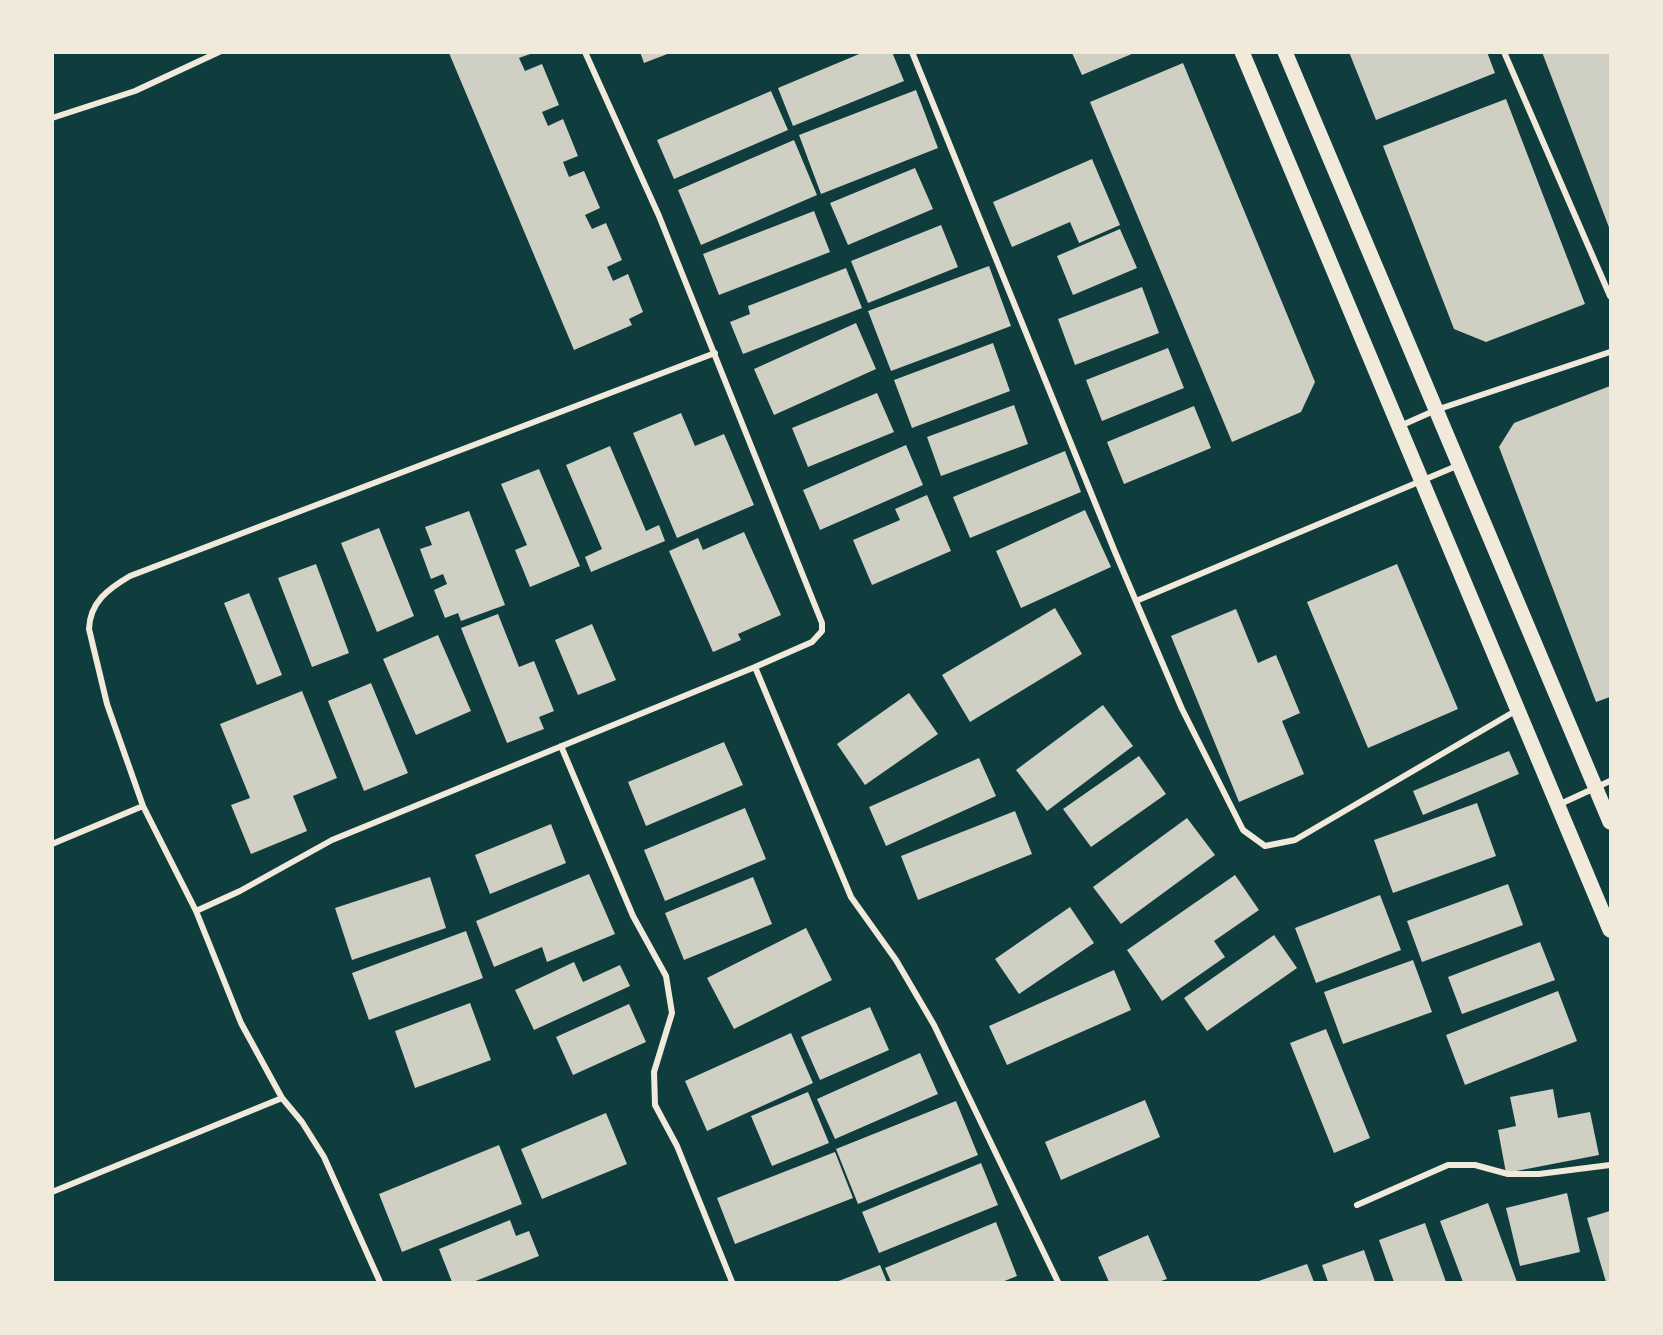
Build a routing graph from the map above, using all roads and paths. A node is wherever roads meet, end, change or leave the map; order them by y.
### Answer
1 (219, 52) edge
2 (585, 52) edge
3 (912, 52) edge
4 (1242, 52) edge
5 (1285, 52) edge
6 (1504, 52) edge
7 (52, 118) edge
8 (1611, 296) edge
9 (1611, 352) edge
10 (715, 353) junction
11 (1436, 410) junction
12 (1399, 426) junction
13 (1459, 465) junction
14 (1421, 480) junction
15 (1136, 601) junction
16 (755, 667) junction
17 (1517, 710) junction
18 (561, 746) junction
19 (1611, 782) edge
20 (1595, 787) junction
21 (1558, 805) junction
22 (143, 806) junction
23 (1611, 822) edge
24 (52, 844) edge
25 (196, 911) junction
26 (1611, 930) edge
27 (282, 1098) junction
28 (1611, 1165) edge
29 (52, 1192) edge
30 (1357, 1205) dead end
31 (380, 1282) edge
32 (732, 1282) edge
33 (1058, 1282) edge

1 - 7 street
2 - 10 street
3 - 15 street
4 - 12 main road
5 - 11 main road
6 - 8 street
9 - 11 street
10 - 16 street
10 - 22 street
11 - 12 street
11 - 13 main road
12 - 14 main road
13 - 14 street
13 - 20 main road
14 - 15 street
14 - 17 main road
15 - 17 street
16 - 18 street
16 - 33 street
17 - 21 main road
18 - 25 street
18 - 32 street
19 - 20 street
20 - 21 street
20 - 23 main road
21 - 26 main road
22 - 24 street
22 - 25 street
25 - 27 street
27 - 29 street
27 - 31 street
28 - 30 street

